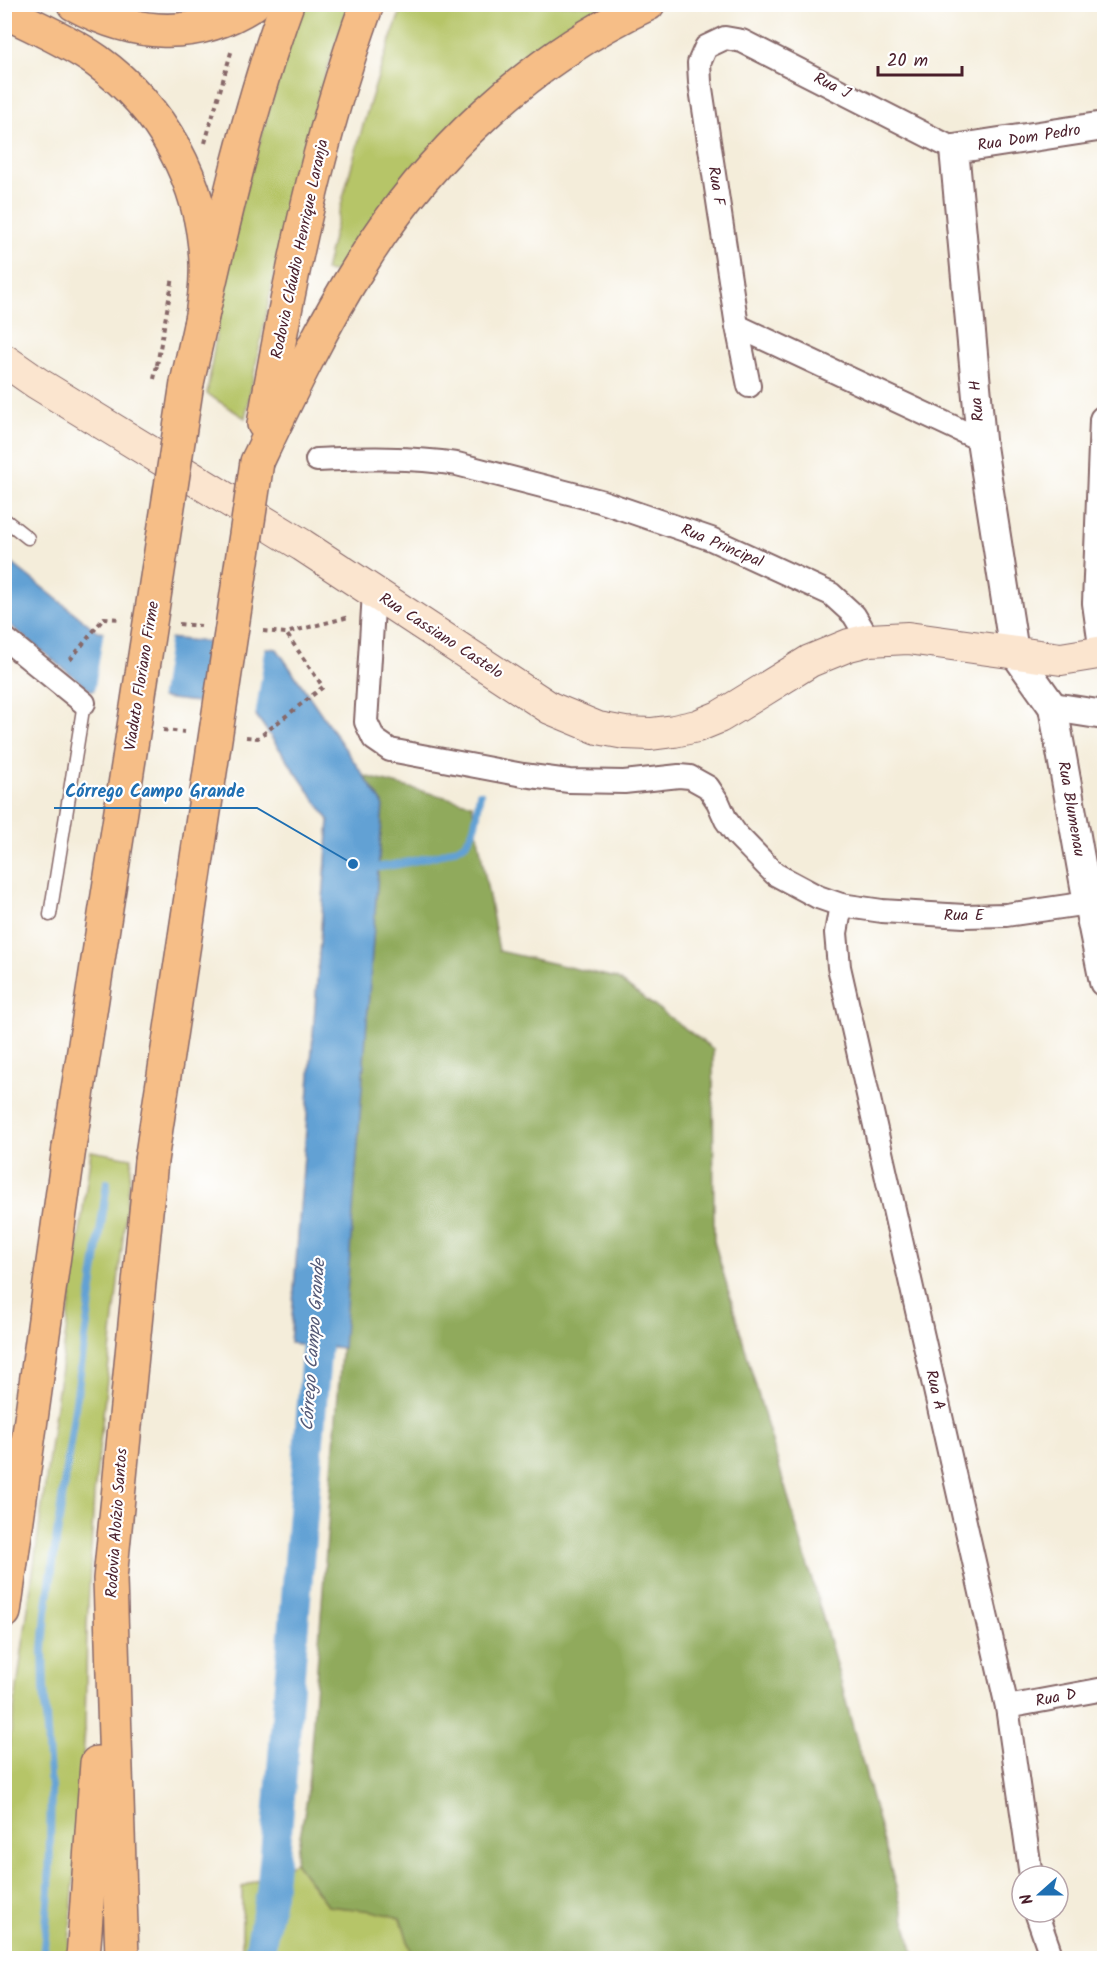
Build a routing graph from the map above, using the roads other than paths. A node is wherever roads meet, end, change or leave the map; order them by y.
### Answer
1 (74, 4) edge
2 (286, 4) edge
3 (367, 4) edge
4 (648, 4) edge
5 (4, 11) edge
6 (240, 12) edge
7 (706, 47) joint
8 (1104, 126) edge
9 (954, 149) junction
10 (200, 326) junction
11 (737, 326) junction
12 (4, 360) edge
13 (4, 372) edge
14 (37, 383) junction
15 (749, 386) dead end
16 (1104, 420) edge
17 (267, 431) junction
18 (981, 440) junction
19 (317, 460) dead end
20 (4, 519) edge
21 (28, 538) dead end
22 (374, 592) junction
23 (4, 638) edge
24 (868, 640) junction
25 (1014, 652) junction
26 (1104, 652) edge
27 (84, 703) joint
28 (1053, 707) junction
29 (1104, 715) edge
30 (841, 905) junction
31 (1096, 905) edge
32 (50, 915) dead end
33 (1104, 982) edge
34 (110, 1579) junction
35 (4, 1612) edge
36 (1104, 1689) edge
37 (1007, 1707) junction
38 (1028, 1864) edge
39 (1040, 1924) edge
40 (83, 1959) edge
41 (122, 1959) edge
42 (1052, 1959) edge

1 - 6 main road
2 - 10 main road
3 - 17 main road, Rodovia Cláudio Henrique Laranja
4 - 17 main road
5 - 10 main road
7 - 9 street, Rua J
7 - 11 street, Rua F
8 - 9 street, Rua Dom Pedro
9 - 18 street, Rua H
10 - 35 main road, Viaduto Floriano Firme, bridge
11 - 15 street, Rua F
11 - 18 street
12 - 14 main road, Rua Cassiano Castelo
13 - 14 main road, Rua Cassiano Castelo
14 - 22 main road, Rua Cassiano Castelo
16 - 26 street
17 - 34 main road, Rodovia Aloízio Santos, bridge
18 - 25 street, Rua H
19 - 24 street, Rua Principal
20 - 21 lane
22 - 24 main road, Rua Cassiano Castelo
22 - 30 street, Rua E
23 - 27 street
24 - 25 main road
25 - 26 main road
25 - 28 street
27 - 32 lane
28 - 29 street
28 - 31 street, Rua Blumenau
30 - 31 street, Rua E
30 - 37 street, Rua A
31 - 33 street, Rua Blumenau
34 - 40 main road
34 - 41 main road, Rodovia Aloízio Santos
36 - 37 street, Rua D
37 - 38 street, Rua A
39 - 42 street

